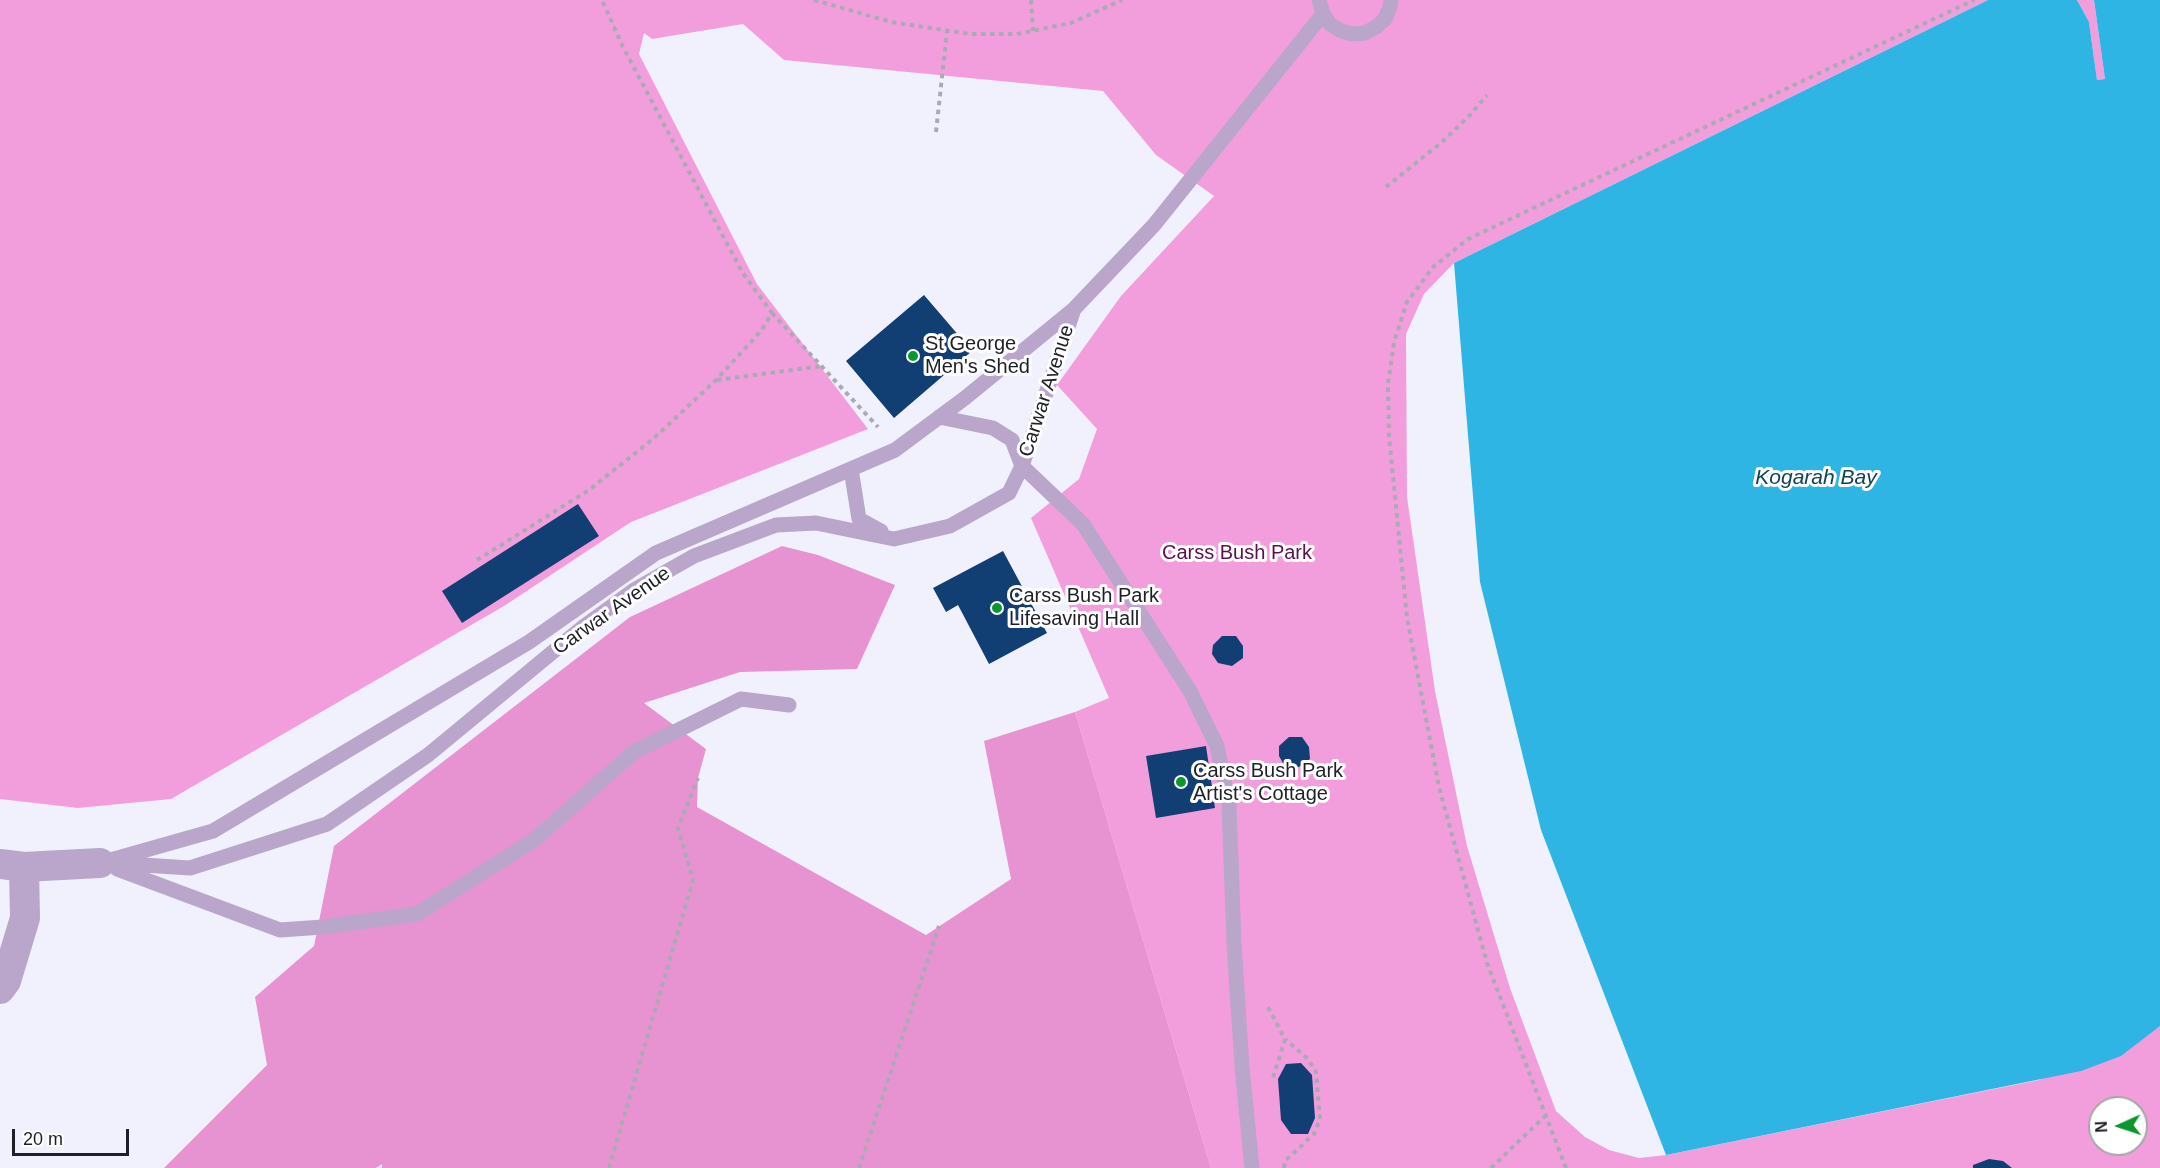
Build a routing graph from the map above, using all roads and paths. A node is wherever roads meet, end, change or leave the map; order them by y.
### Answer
1 (604, 0) edge
2 (814, 0) edge
3 (1031, 0) edge
4 (1122, 0) edge
5 (1390, 0) edge
6 (1974, 0) edge
7 (1321, 7) edge
8 (947, 31) junction
9 (1033, 31) junction
10 (1487, 95) dead end
11 (936, 132) dead end
12 (1386, 187) dead end
13 (1074, 309) junction
14 (772, 313) junction
15 (822, 366) junction
16 (716, 380) junction
17 (939, 417) junction
18 (881, 430) dead end
19 (1022, 466) junction
20 (851, 469) junction
21 (894, 539) junction
22 (477, 560) dead end
23 (789, 705) dead end
24 (698, 778) dead end
25 (100, 863) junction
26 (12, 865) edge
27 (939, 926) dead end
28 (0, 988) edge
29 (1285, 1039) dead end
30 (1544, 1117) junction
31 (609, 1168) edge
32 (859, 1168) edge
33 (1252, 1168) edge
34 (1284, 1168) edge
35 (1491, 1168) edge
36 (1566, 1168) edge

1 - 14 path
2 - 8 path
3 - 9 path
4 - 9 path
5 - 7 lane, Carwar Avenue
6 - 30 path
7 - 13 lane, Carwar Avenue
8 - 9 path
8 - 11 path
10 - 12 path
13 - 17 lane, Carwar Avenue
13 - 19 lane, Carwar Avenue
14 - 15 path
14 - 16 path
15 - 16 path
15 - 18 path
16 - 22 path
17 - 19 lane
17 - 20 lane, Carwar Avenue
19 - 21 lane, Carwar Avenue
19 - 33 lane
20 - 21 lane
20 - 25 lane, Carwar Avenue
21 - 25 lane, Carwar Avenue
23 - 25 lane
24 - 31 path
25 - 26 street, Carwar Avenue
26 - 28 street
27 - 32 path
29 - 34 path
30 - 35 path
30 - 36 path

